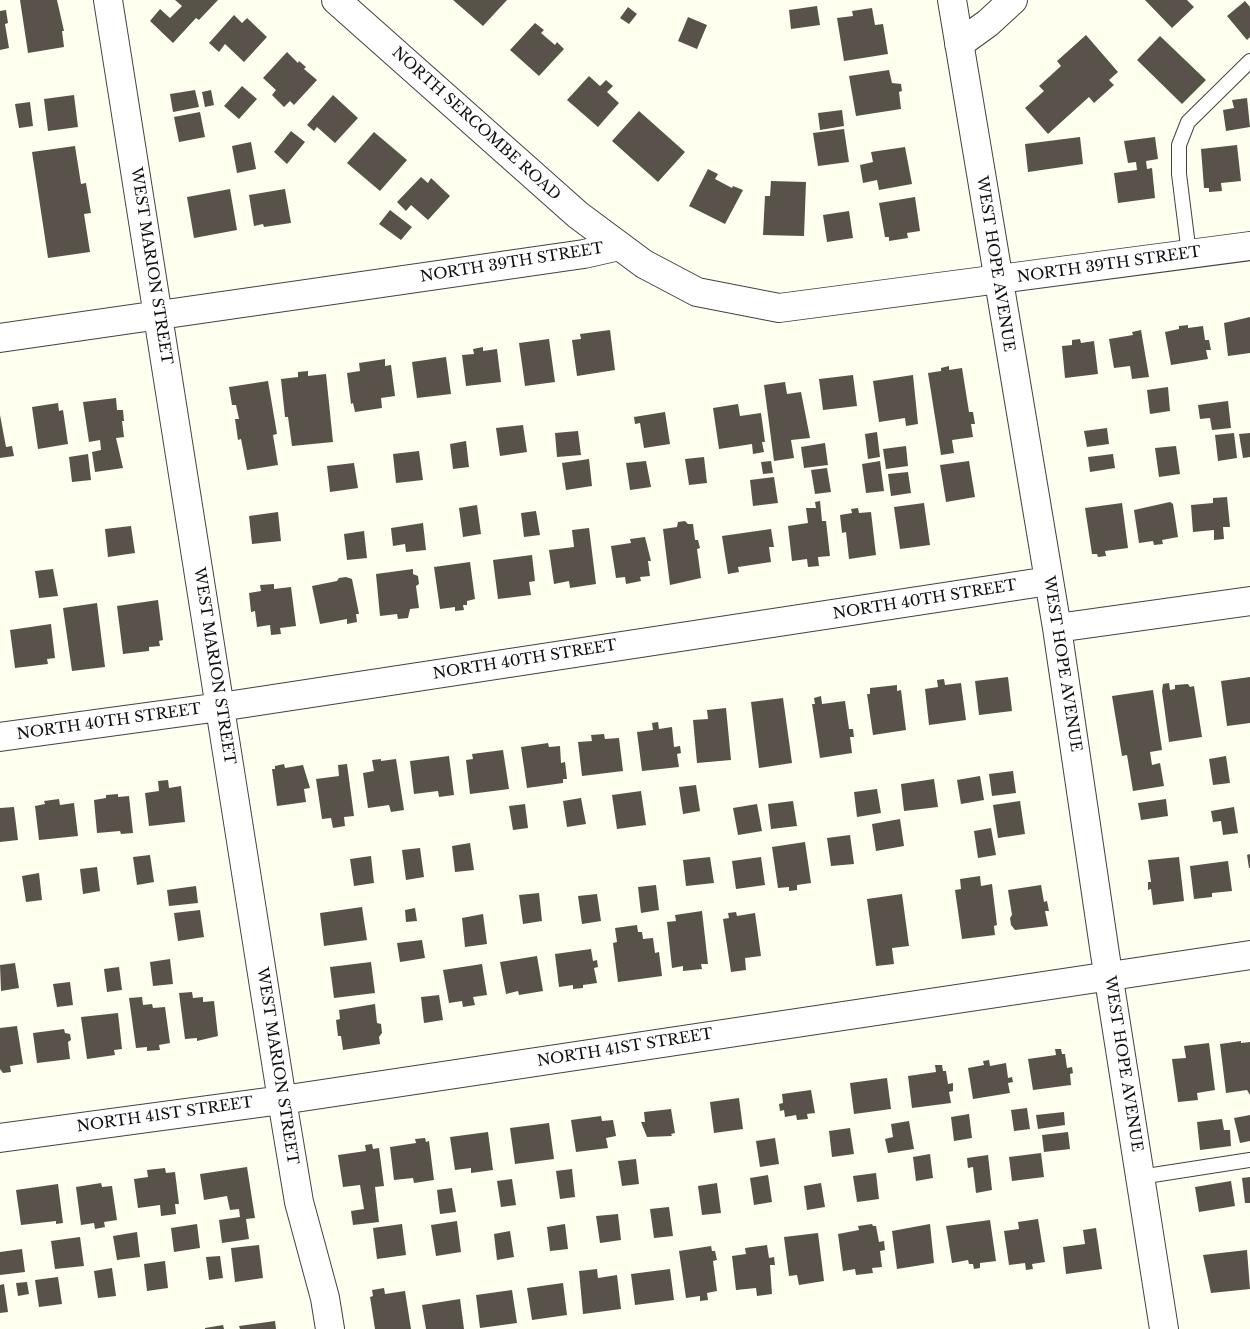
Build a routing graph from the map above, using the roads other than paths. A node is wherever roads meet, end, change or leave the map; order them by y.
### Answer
1 (108, 0) edge
2 (336, 0) edge
3 (952, 0) edge
4 (1013, 0) edge
5 (959, 44) junction
6 (1250, 61) edge
7 (619, 246) junction
8 (1250, 246) edge
9 (1189, 254) junction
10 (998, 281) junction
11 (159, 316) junction
12 (0, 338) edge
13 (1049, 581) junction
14 (1250, 601) edge
15 (1057, 628) junction
16 (220, 707) junction
17 (0, 737) edge
18 (1250, 955) edge
19 (1108, 974) junction
20 (282, 1100) junction
21 (0, 1138) edge
22 (1250, 1160) edge
23 (1140, 1176) junction
24 (330, 1329) edge
25 (1164, 1329) edge

1 - 11 street, WEST MARION STREET
2 - 7 street, NORTH SERCOMBE ROAD
3 - 5 street, WEST HOPE AVENUE
4 - 5 street
5 - 10 street, WEST HOPE AVENUE
6 - 9 lane
7 - 10 street, NORTH 39TH STREET
7 - 11 street, NORTH 39TH STREET
8 - 9 street, NORTH 39TH STREET
9 - 10 street, NORTH 39TH STREET
10 - 13 street, WEST HOPE AVENUE
11 - 12 street, NORTH 39TH STREET
11 - 16 street, WEST MARION STREET
13 - 15 street, WEST HOPE AVENUE
13 - 16 street, NORTH 40TH STREET
14 - 15 street
15 - 19 street, WEST HOPE AVENUE
16 - 17 street, NORTH 40TH STREET
16 - 20 street, WEST MARION STREET
18 - 19 street, NORTH 41ST STREET
19 - 20 street, NORTH 41ST STREET
19 - 23 street, WEST HOPE AVENUE
20 - 21 street, NORTH 41ST STREET
20 - 24 street, WEST MARION STREET
22 - 23 lane
23 - 25 street, WEST HOPE AVENUE

